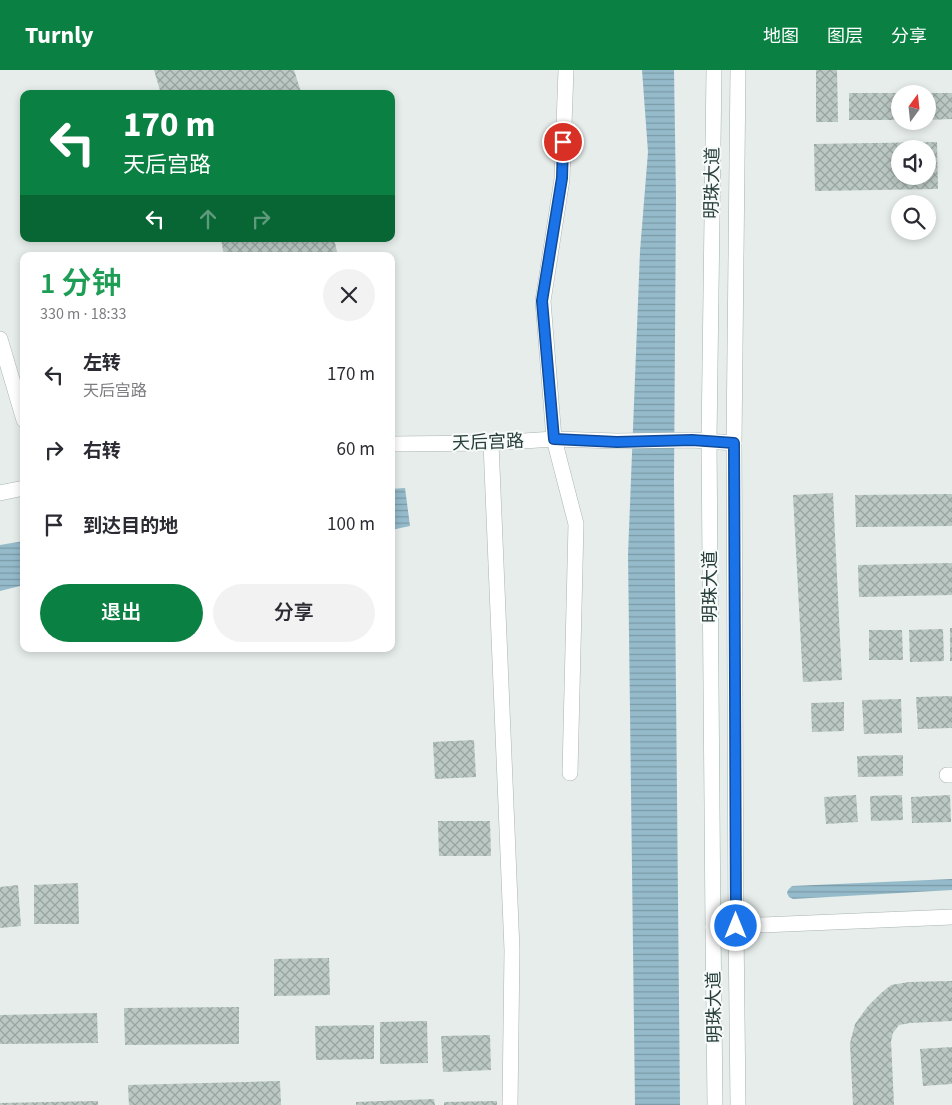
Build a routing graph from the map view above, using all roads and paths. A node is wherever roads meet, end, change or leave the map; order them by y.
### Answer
1 (566, 70) edge
2 (714, 70) edge
3 (738, 70) edge
4 (0, 339) edge
5 (20, 406) edge
6 (554, 439) junction
7 (709, 441) junction
8 (491, 443) junction
9 (734, 443) junction
10 (395, 444) edge
11 (20, 489) edge
12 (0, 493) edge
13 (570, 773) dead end
14 (952, 917) edge
15 (736, 926) junction
16 (713, 927) junction
17 (510, 1105) edge
18 (715, 1105) edge
19 (738, 1105) edge

1 - 6 street
2 - 7 street, 明珠大道
3 - 9 street, 明珠大道
4 - 5 street
6 - 7 street, 天后宫路
6 - 8 street, 天后宫路
6 - 13 street
7 - 9 street, 天后宫路
7 - 16 street, 明珠大道
8 - 10 street, 天后宫路
8 - 17 street
9 - 15 street, 明珠大道
11 - 12 street
14 - 15 street
15 - 16 street
15 - 19 street, 明珠大道
16 - 18 street, 明珠大道

